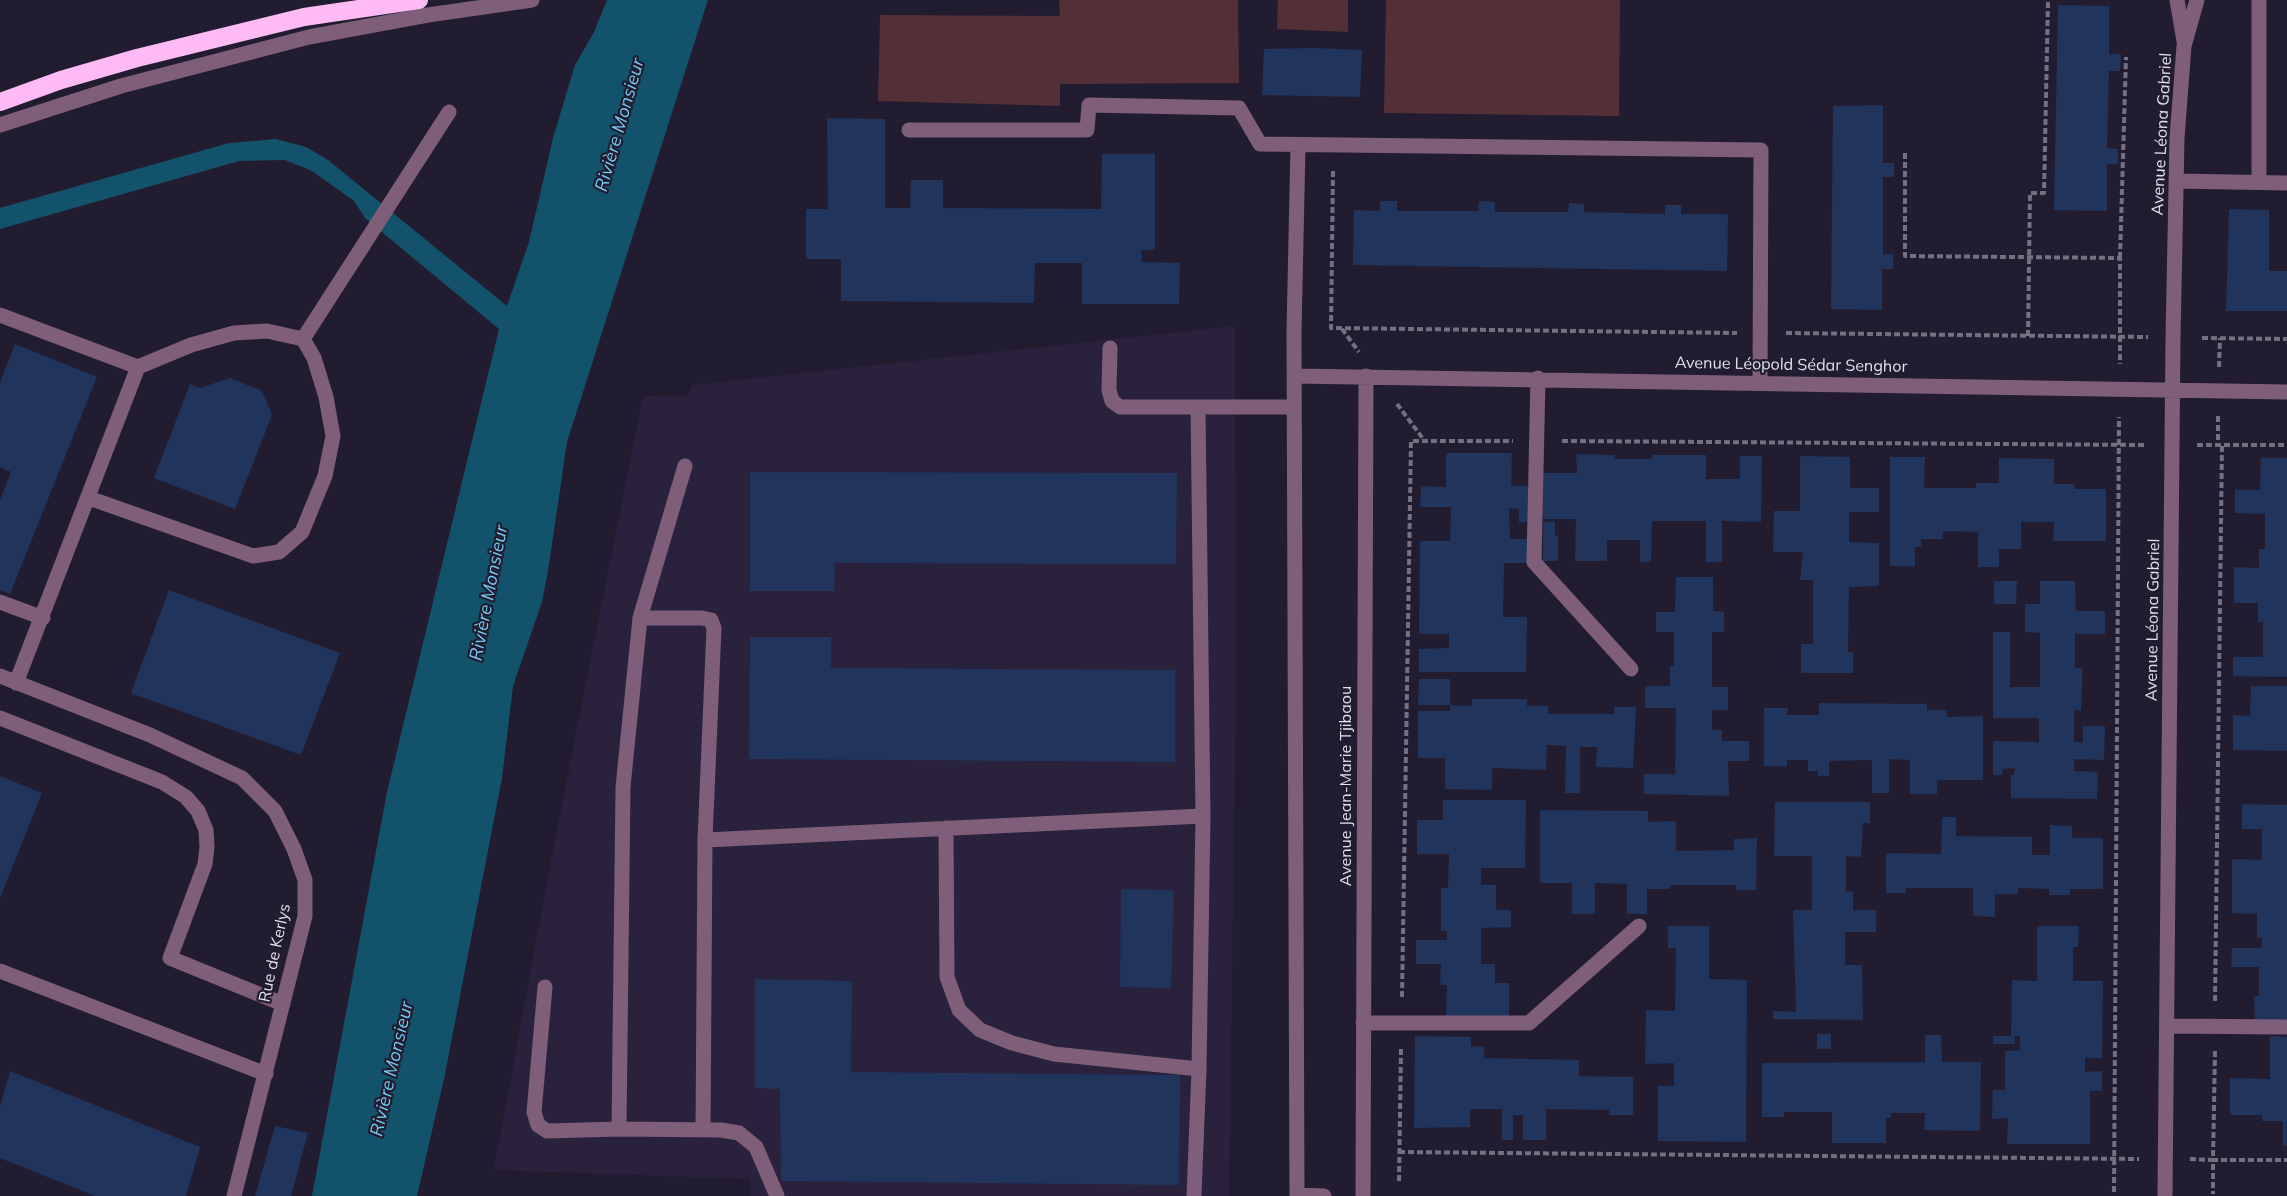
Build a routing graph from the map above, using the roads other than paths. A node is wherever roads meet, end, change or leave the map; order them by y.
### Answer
1 (419, 0) edge
2 (532, 0) edge
3 (2176, 0) edge
4 (2197, 0) edge
5 (2259, 0) edge
6 (2184, 46) junction
7 (0, 102) edge
8 (449, 112) dead end
9 (0, 125) edge
10 (909, 130) dead end
11 (1298, 146) junction
12 (2176, 181) junction
13 (2259, 183) junction
14 (2287, 183) edge
15 (0, 315) edge
16 (303, 339) junction
17 (1110, 348) dead end
18 (138, 367) junction
19 (1294, 376) junction
20 (1366, 376) junction
21 (1538, 378) junction
22 (1760, 383) junction
23 (2173, 391) junction
24 (2287, 392) edge
25 (1198, 407) junction
26 (1294, 407) junction
27 (685, 466) dead end
28 (89, 498) junction
29 (0, 602) edge
30 (43, 618) junction
31 (640, 618) junction
32 (1631, 669) dead end
33 (0, 676) edge
34 (16, 683) junction
35 (0, 718) edge
36 (1203, 816) junction
37 (946, 828) junction
38 (705, 840) junction
39 (1639, 926) dead end
40 (0, 972) edge
41 (545, 987) dead end
42 (283, 1004) junction
43 (1363, 1023) junction
44 (2167, 1026) junction
45 (2287, 1027) edge
46 (1199, 1069) junction
47 (266, 1074) junction
48 (619, 1129) junction
49 (703, 1130) junction
50 (234, 1196) edge
51 (777, 1196) edge
52 (1194, 1196) edge
53 (1297, 1196) edge
54 (1324, 1196) edge
55 (1363, 1196) edge
56 (2165, 1196) edge

1 - 7 highway
2 - 9 street
3 - 6 street, Avenue Léona Gabriel
4 - 6 street, Avenue Léona Gabriel
5 - 13 street
6 - 12 street, Avenue Léona Gabriel
8 - 16 street
10 - 11 street
11 - 19 street
11 - 22 street
12 - 13 street
12 - 23 street, Avenue Léona Gabriel
13 - 14 street
15 - 18 street
16 - 18 street
16 - 28 street
17 - 25 street
18 - 28 street
19 - 20 street, Avenue Léopold Sédar Senghor
19 - 26 street
20 - 21 street, Avenue Léopold Sédar Senghor
20 - 43 street, Avenue Jean-Marie Tjibaou
21 - 22 street, Avenue Léopold Sédar Senghor
21 - 32 street
22 - 23 street, Avenue Léopold Sédar Senghor
23 - 24 street, Avenue Léopold Sédar Senghor
23 - 44 street, Avenue Léona Gabriel
25 - 26 street
25 - 36 street
26 - 53 street
27 - 31 street
28 - 30 street
29 - 30 street
30 - 34 street
31 - 38 street
31 - 48 street
33 - 34 street, Rue de Kerlys
34 - 42 street, Rue de Kerlys
35 - 42 street
36 - 37 street
36 - 46 street
37 - 38 street
37 - 46 street
38 - 49 street
39 - 43 street
40 - 47 street
41 - 48 street
42 - 47 street, Rue de Kerlys
43 - 55 street, Avenue Jean-Marie Tjibaou
44 - 45 street
44 - 56 street, Avenue Léona Gabriel
46 - 52 street
47 - 50 street, Rue de Kerlys
48 - 49 street
49 - 51 street
53 - 54 street

